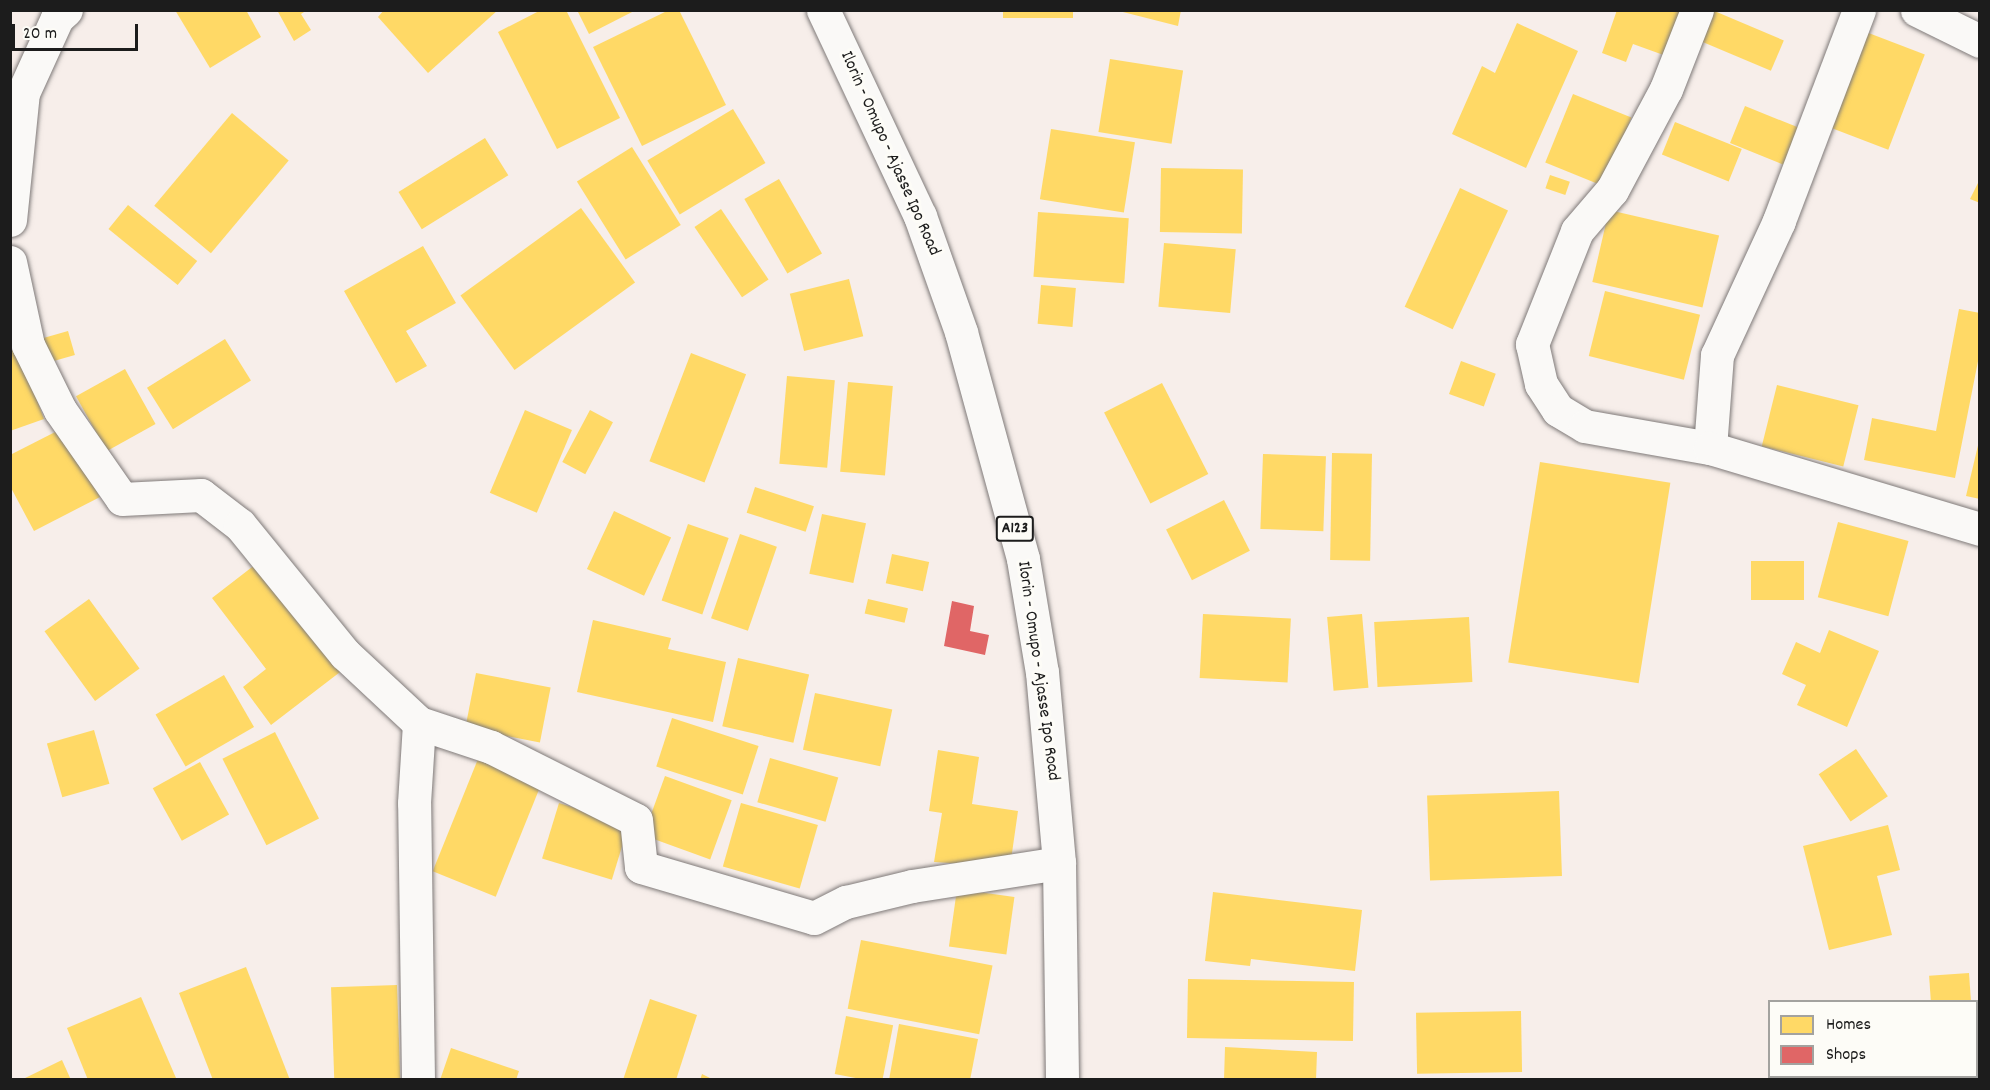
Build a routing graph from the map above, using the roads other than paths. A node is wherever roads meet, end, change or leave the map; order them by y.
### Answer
1 (66, 10) edge
2 (823, 10) edge
3 (1697, 10) edge
4 (1858, 10) edge
5 (1917, 10) edge
6 (1980, 41) edge
7 (10, 220) edge
8 (10, 262) edge
9 (1710, 448) junction
10 (1980, 529) edge
11 (418, 723) junction
12 (1059, 863) junction
13 (418, 1080) edge
14 (1062, 1080) edge

1 - 7 main road
2 - 12 main road, Ilorin - Omupo - Ajasse Ipo Road / A123
3 - 9 main road
4 - 9 main road
5 - 6 main road
8 - 11 main road
9 - 10 main road
11 - 12 main road
11 - 13 main road
12 - 14 main road, Ilorin - Omupo - Ajasse Ipo Road / A123

